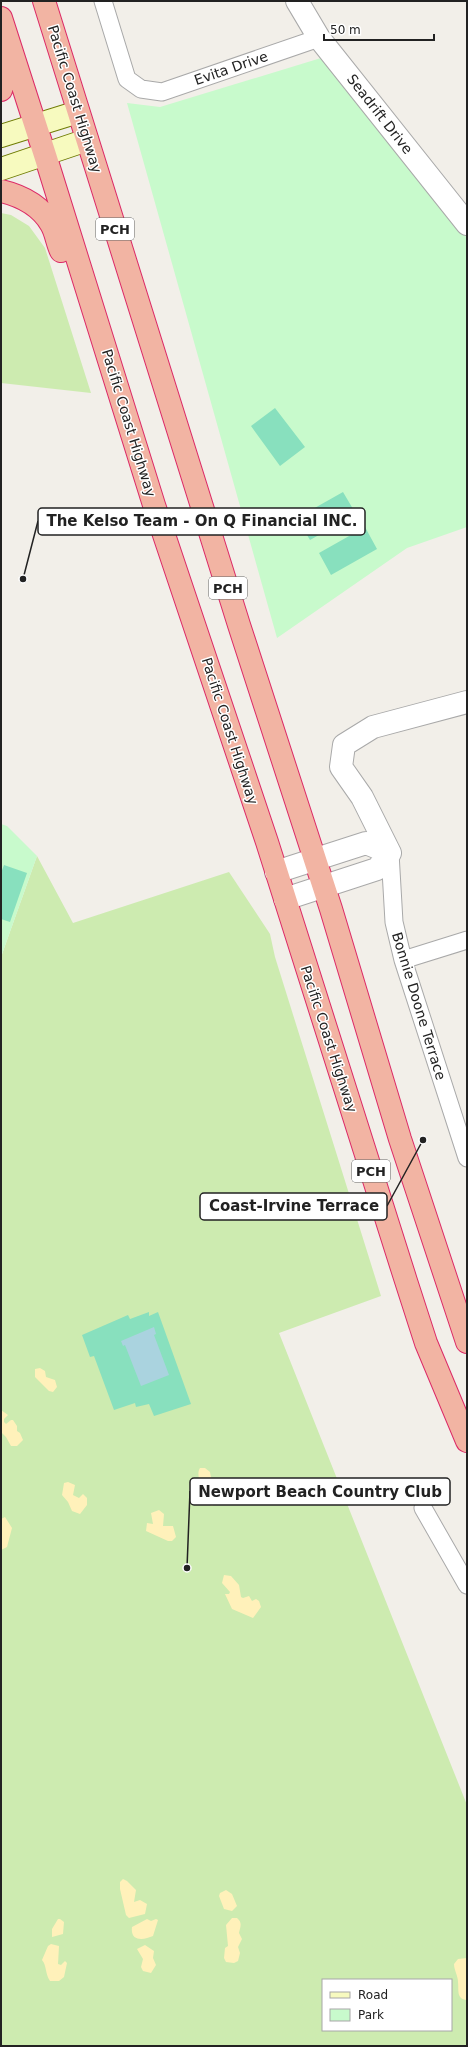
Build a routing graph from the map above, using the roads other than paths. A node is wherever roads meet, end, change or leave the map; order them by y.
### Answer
1 (44, 1) edge
2 (103, 1) edge
3 (297, 1) edge
4 (1, 18) edge
5 (319, 38) junction
6 (1, 62) edge
7 (1, 90) edge
8 (78, 112) junction
9 (36, 125) junction
10 (1, 136) edge
11 (87, 140) junction
12 (46, 155) junction
13 (1, 169) edge
14 (1, 191) edge
15 (467, 224) edge
16 (88, 290) junction
17 (467, 702) edge
18 (390, 854) junction
19 (314, 858) junction
20 (276, 872) junction
21 (324, 886) junction
22 (285, 899) junction
23 (467, 940) edge
24 (403, 960) junction
25 (467, 1158) edge
26 (467, 1342) edge
27 (467, 1441) edge
28 (423, 1508) dead end
29 (467, 1586) edge

1 - 8 highway, Pacific Coast Highway / PCH
2 - 5 street, Evita Drive
3 - 5 street, Seadrift Drive
4 - 9 highway, Pacific Coast Highway / PCH
5 - 15 street, Seadrift Drive
6 - 7 highway
8 - 9 main road
8 - 11 highway, Pacific Coast Highway / PCH
9 - 10 main road
9 - 12 highway, Pacific Coast Highway / PCH
11 - 12 main road
11 - 19 highway, Pacific Coast Highway / PCH
12 - 13 main road
12 - 16 highway, Pacific Coast Highway / PCH
14 - 16 highway
16 - 20 highway, Pacific Coast Highway / PCH
17 - 18 street, Bonnie Doone Terrace
18 - 19 street
18 - 21 street
18 - 24 street, Bonnie Doone Terrace
19 - 20 street
19 - 21 highway, Pacific Coast Highway / PCH
20 - 22 highway, Pacific Coast Highway / PCH
21 - 22 street
21 - 26 highway, Pacific Coast Highway / PCH
22 - 27 highway, Pacific Coast Highway / PCH
23 - 24 street
24 - 25 street, Bonnie Doone Terrace
28 - 29 street

